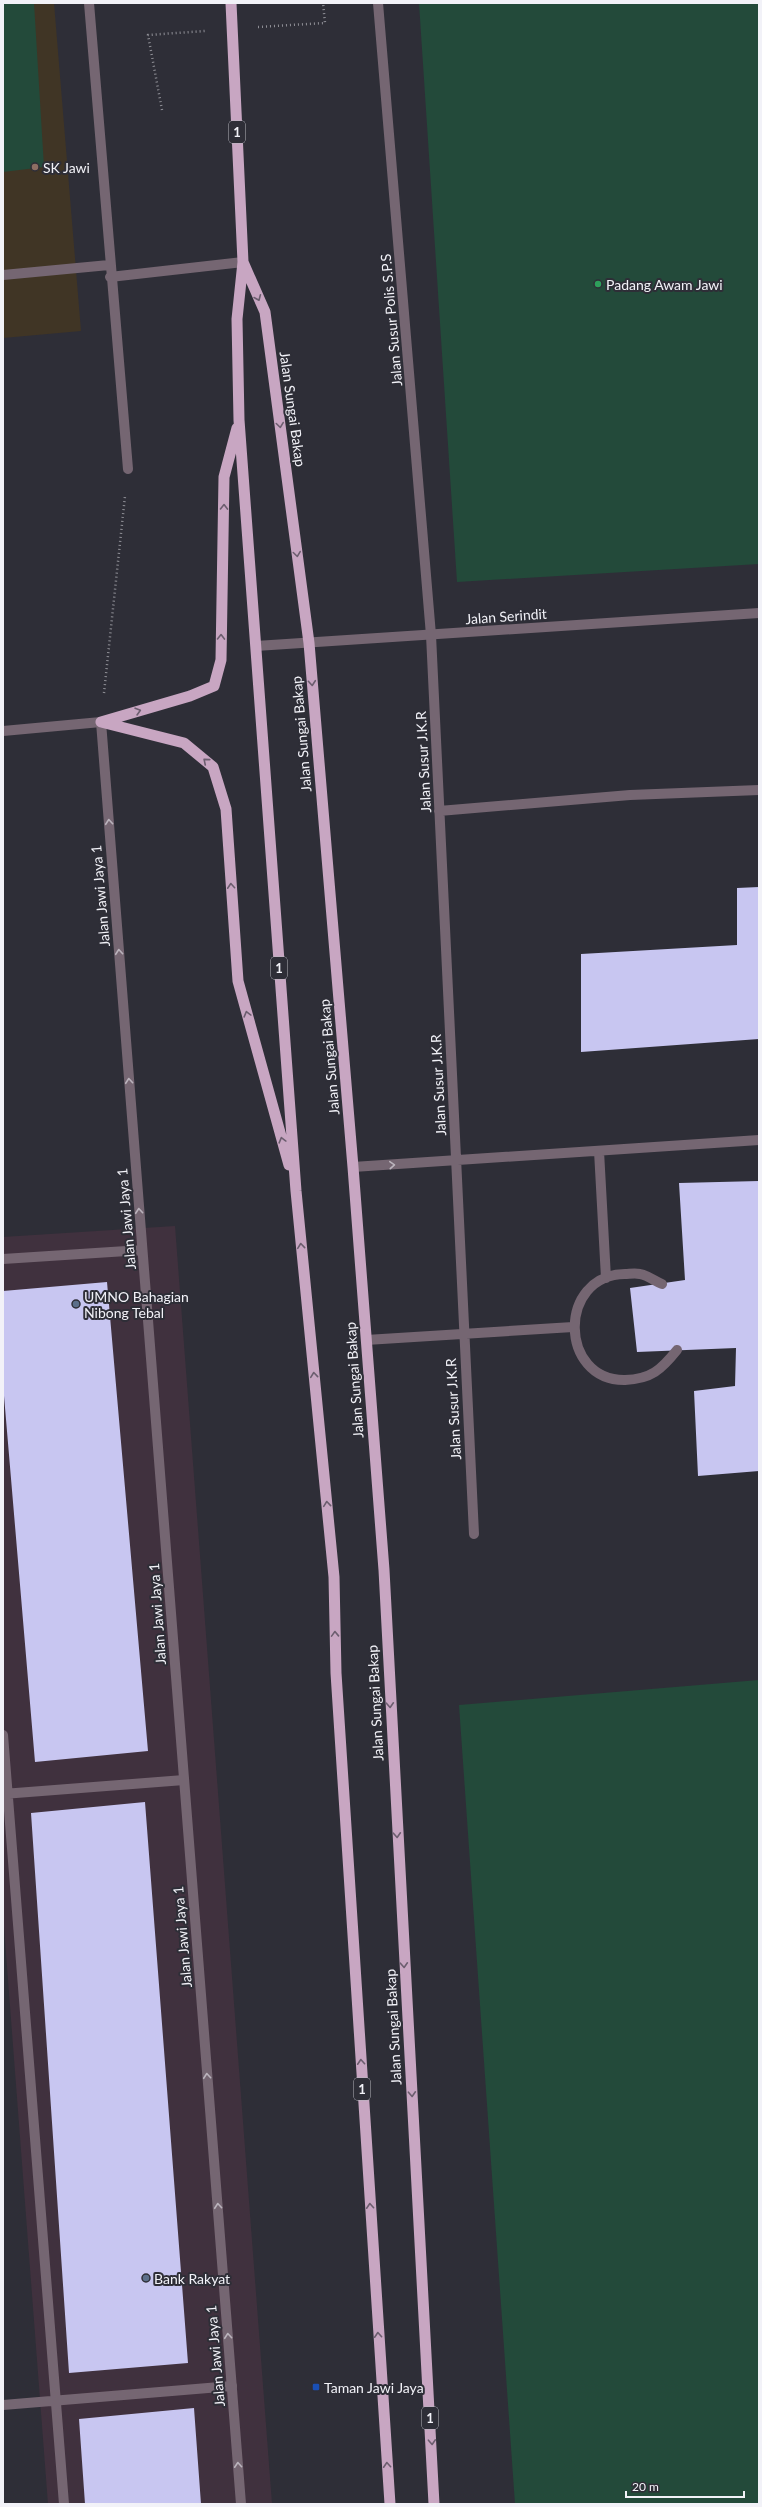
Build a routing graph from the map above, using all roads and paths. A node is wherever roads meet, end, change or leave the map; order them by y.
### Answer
1 (89, 3) edge
2 (231, 3) edge
3 (323, 3) edge
4 (378, 3) edge
5 (325, 23) dead end
6 (148, 35) dead end
7 (162, 110) dead end
8 (243, 262) junction
9 (109, 265) junction
10 (3, 275) edge
11 (110, 277) junction
12 (239, 420) junction
13 (128, 469) joint
14 (759, 613) edge
15 (431, 635) junction
16 (309, 643) junction
17 (256, 646) junction
18 (100, 722) junction
19 (3, 731) edge
20 (759, 790) edge
21 (440, 810) junction
22 (759, 1140) edge
23 (600, 1151) junction
24 (456, 1161) junction
25 (353, 1167) junction
26 (296, 1191) junction
27 (142, 1250) junction
28 (3, 1259) edge
29 (606, 1278) junction
30 (662, 1284) dead end
31 (573, 1327) junction
32 (464, 1334) junction
33 (366, 1340) junction
34 (677, 1350) dead end
35 (474, 1534) dead end
36 (3, 1735) edge
37 (184, 1780) junction
38 (5, 1794) edge
39 (232, 2386) junction
40 (56, 2401) junction
41 (3, 2405) edge
42 (64, 2504) edge
43 (241, 2504) edge
44 (390, 2504) edge
45 (434, 2504) edge

1 - 9 street
2 - 8 highway, Jalan Sungai Bakap / 1
3 - 5 path
4 - 15 street, Jalan Susur Polis S.P.S
6 - 7 path
8 - 11 street
8 - 12 highway, Jalan Sungai Bakap / 1
8 -> 16 highway, Jalan Sungai Bakap / 1
9 - 10 street
9 - 11 street
11 - 13 street
12 - 17 highway, Jalan Sungai Bakap / 1
18 -> 12 highway
13 - 18 path
14 - 15 street, Jalan Serindit
15 - 16 street, Jalan Serindit
15 - 21 street, Jalan Susur J.K.R
16 - 17 street, Jalan Serindit
16 -> 25 highway, Jalan Sungai Bakap / 1
17 - 26 highway, Jalan Sungai Bakap / 1
18 - 19 street
26 -> 18 highway
27 -> 18 street, Jalan Jawi Jaya 1
20 - 21 street
21 - 24 street, Jalan Susur J.K.R
22 - 23 street
23 - 24 street
23 - 29 street
25 -> 24 street
24 - 32 street, Jalan Susur J.K.R
25 - 33 highway, Jalan Sungai Bakap / 1
44 -> 26 highway, Jalan Sungai Bakap / 1
27 - 28 street
27 - 37 street, Jalan Jawi Jaya 1
29 - 30 street
29 - 31 street
31 - 32 street
31 - 34 street
32 - 33 street
32 - 35 street, Jalan Susur J.K.R
33 -> 45 highway, Jalan Sungai Bakap / 1
36 - 38 street
37 - 38 street
39 -> 37 street, Jalan Jawi Jaya 1
38 - 40 street
39 - 40 street
43 -> 39 street, Jalan Jawi Jaya 1
40 - 41 street
40 - 42 street

